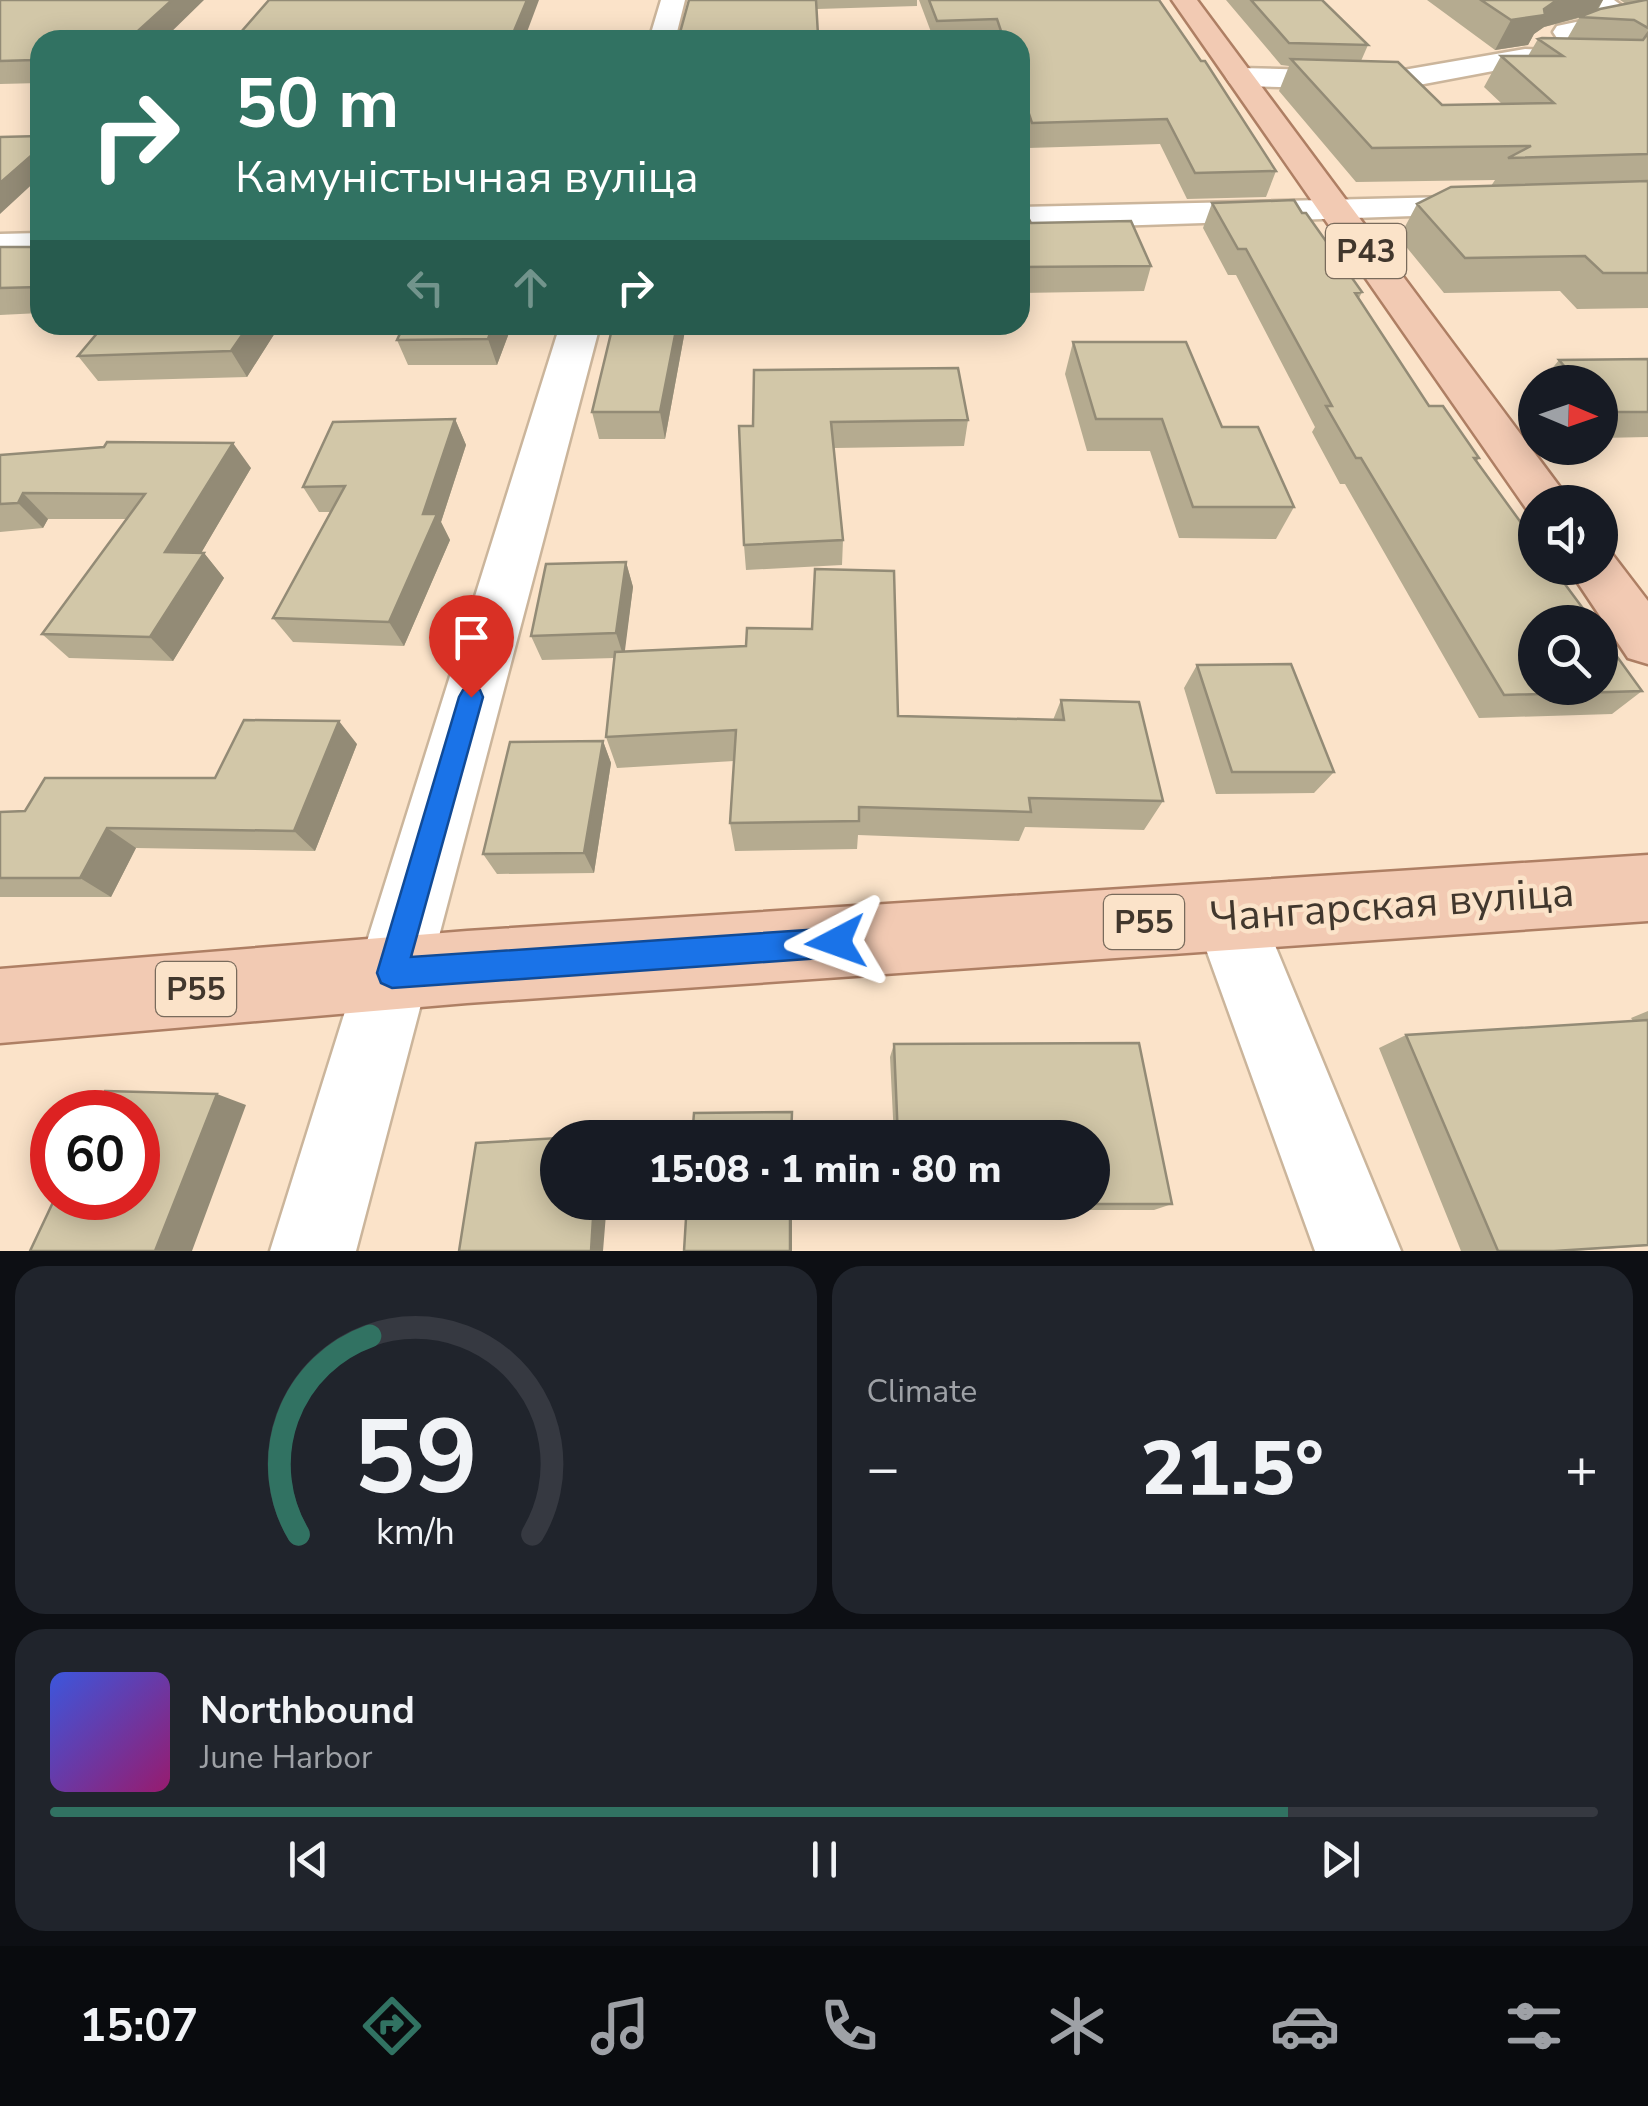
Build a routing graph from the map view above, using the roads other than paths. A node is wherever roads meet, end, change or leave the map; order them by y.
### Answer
1 (673, 0) edge
2 (1184, 0) edge
3 (1596, 0) edge
4 (665, 30) edge
5 (1525, 57) junction
6 (1595, 60) edge
7 (1240, 78) junction
8 (1517, 205) edge
9 (1337, 210) junction
10 (1030, 218) edge
11 (30, 244) edge
12 (0, 245) edge
13 (577, 335) edge
14 (1535, 485) edge
15 (1606, 585) edge
16 (1648, 642) edge
17 (1648, 888) edge
18 (1229, 916) junction
19 (392, 973) junction
20 (0, 1006) edge
21 (313, 1251) edge
22 (1358, 1251) edge

1 - 4 street
2 - 7 main road, Р43
3 - 5 street
5 - 6 street
5 - 7 street
7 - 9 main road, Р43
8 - 9 street
9 - 10 street
9 - 14 main road, Р43
11 - 12 street
13 - 19 street
15 - 16 main road
17 - 18 main road, Чангарская вуліца / Р55
18 - 19 main road, Чангарская вуліца / Р55
18 - 22 street
19 - 20 main road, Чангарская вуліца / Р55
19 - 21 street

